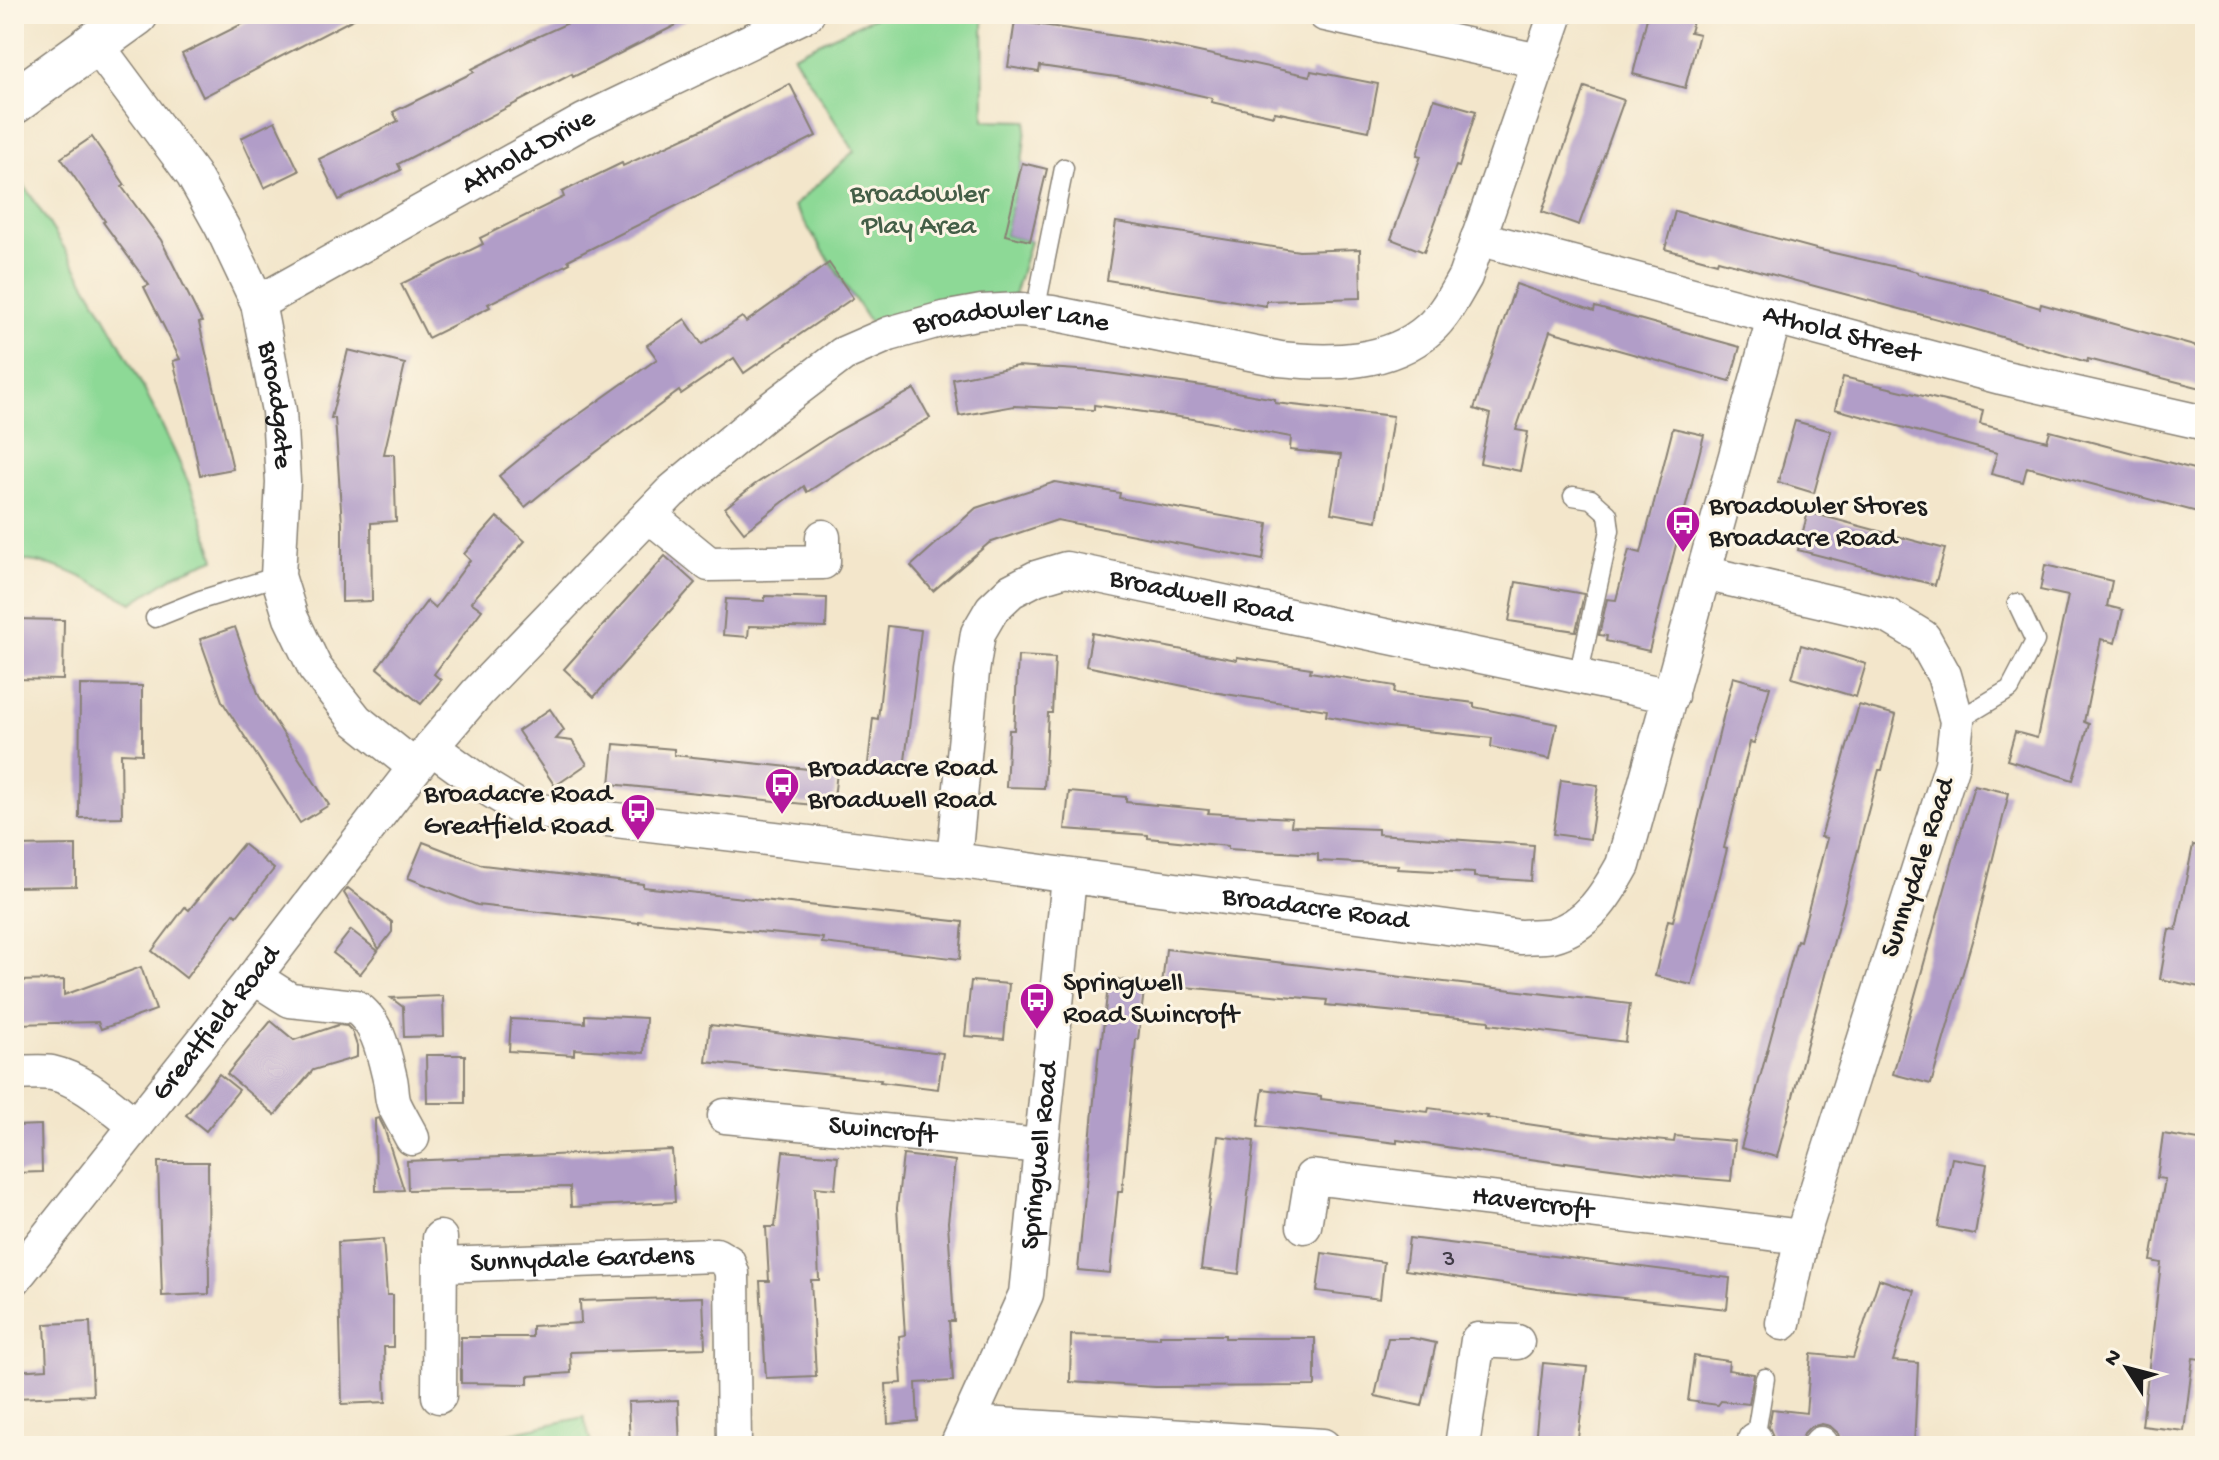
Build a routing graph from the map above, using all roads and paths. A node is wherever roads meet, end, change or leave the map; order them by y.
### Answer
1 (136, 14) edge
2 (807, 14) edge
3 (1325, 14) edge
4 (1556, 14) edge
5 (95, 43) junction
6 (1539, 61) junction
7 (14, 102) edge
8 (1064, 168) dead end
9 (1478, 238) junction
10 (258, 303) junction
11 (1035, 312) junction
12 (1774, 318) junction
13 (2205, 423) edge
14 (1573, 496) dead end
15 (649, 515) junction
16 (823, 537) dead end
17 (1704, 573) junction
18 (278, 576) junction
19 (2017, 603) dead end
20 (155, 618) dead end
21 (1578, 677) junction
22 (1671, 696) junction
23 (1957, 721) junction
24 (423, 757) junction
25 (954, 860) junction
26 (1069, 878) junction
27 (254, 977) junction
28 (14, 1073) edge
29 (725, 1116) dead end
30 (136, 1126) junction
31 (412, 1138) dead end
32 (1041, 1146) junction
33 (1304, 1226) dead end
34 (1802, 1237) junction
35 (14, 1279) edge
36 (1783, 1323) dead end
37 (1517, 1342) dead end
38 (1765, 1378) dead end
39 (439, 1396) dead end
40 (963, 1435) edge
41 (1754, 1443) edge
42 (734, 1446) edge
43 (1323, 1446) edge
44 (1462, 1446) edge

1 - 5 street
2 - 10 street, Athold Drive
3 - 6 street
4 - 6 street, Broadowler Lane
5 - 7 street
5 - 10 street, Broadgate
6 - 9 street, Broadowler Lane
8 - 11 lane
9 - 11 street, Broadowler Lane
9 - 12 street, Athold Street
10 - 18 street, Broadgate
11 - 15 street, Broadowler Lane
12 - 13 street, Athold Street
12 - 17 street, Broadacre Road
14 - 21 lane
15 - 16 street
15 - 24 street, Broadowler Lane
17 - 22 street, Broadacre Road
17 - 23 street, Sunnydale Road
18 - 20 lane
18 - 24 street, Broadgate
19 - 23 lane
21 - 22 street, Broadwell Road
21 - 25 street, Broadwell Road
22 - 26 street, Broadacre Road
23 - 34 street, Sunnydale Road
24 - 25 street, Broadacre Road
24 - 27 street, Greatfield Road
25 - 26 street, Broadacre Road
26 - 32 street, Springwell Road
27 - 30 street, Greatfield Road
27 - 31 street
28 - 30 street
29 - 32 street, Swincroft
30 - 35 street, Greatfield Road
32 - 40 street, Springwell Road
33 - 34 street, Havercroft
34 - 36 street, Sunnydale Road
37 - 44 street
38 - 41 lane
39 - 42 street, Sunnydale Gardens
40 - 43 street

